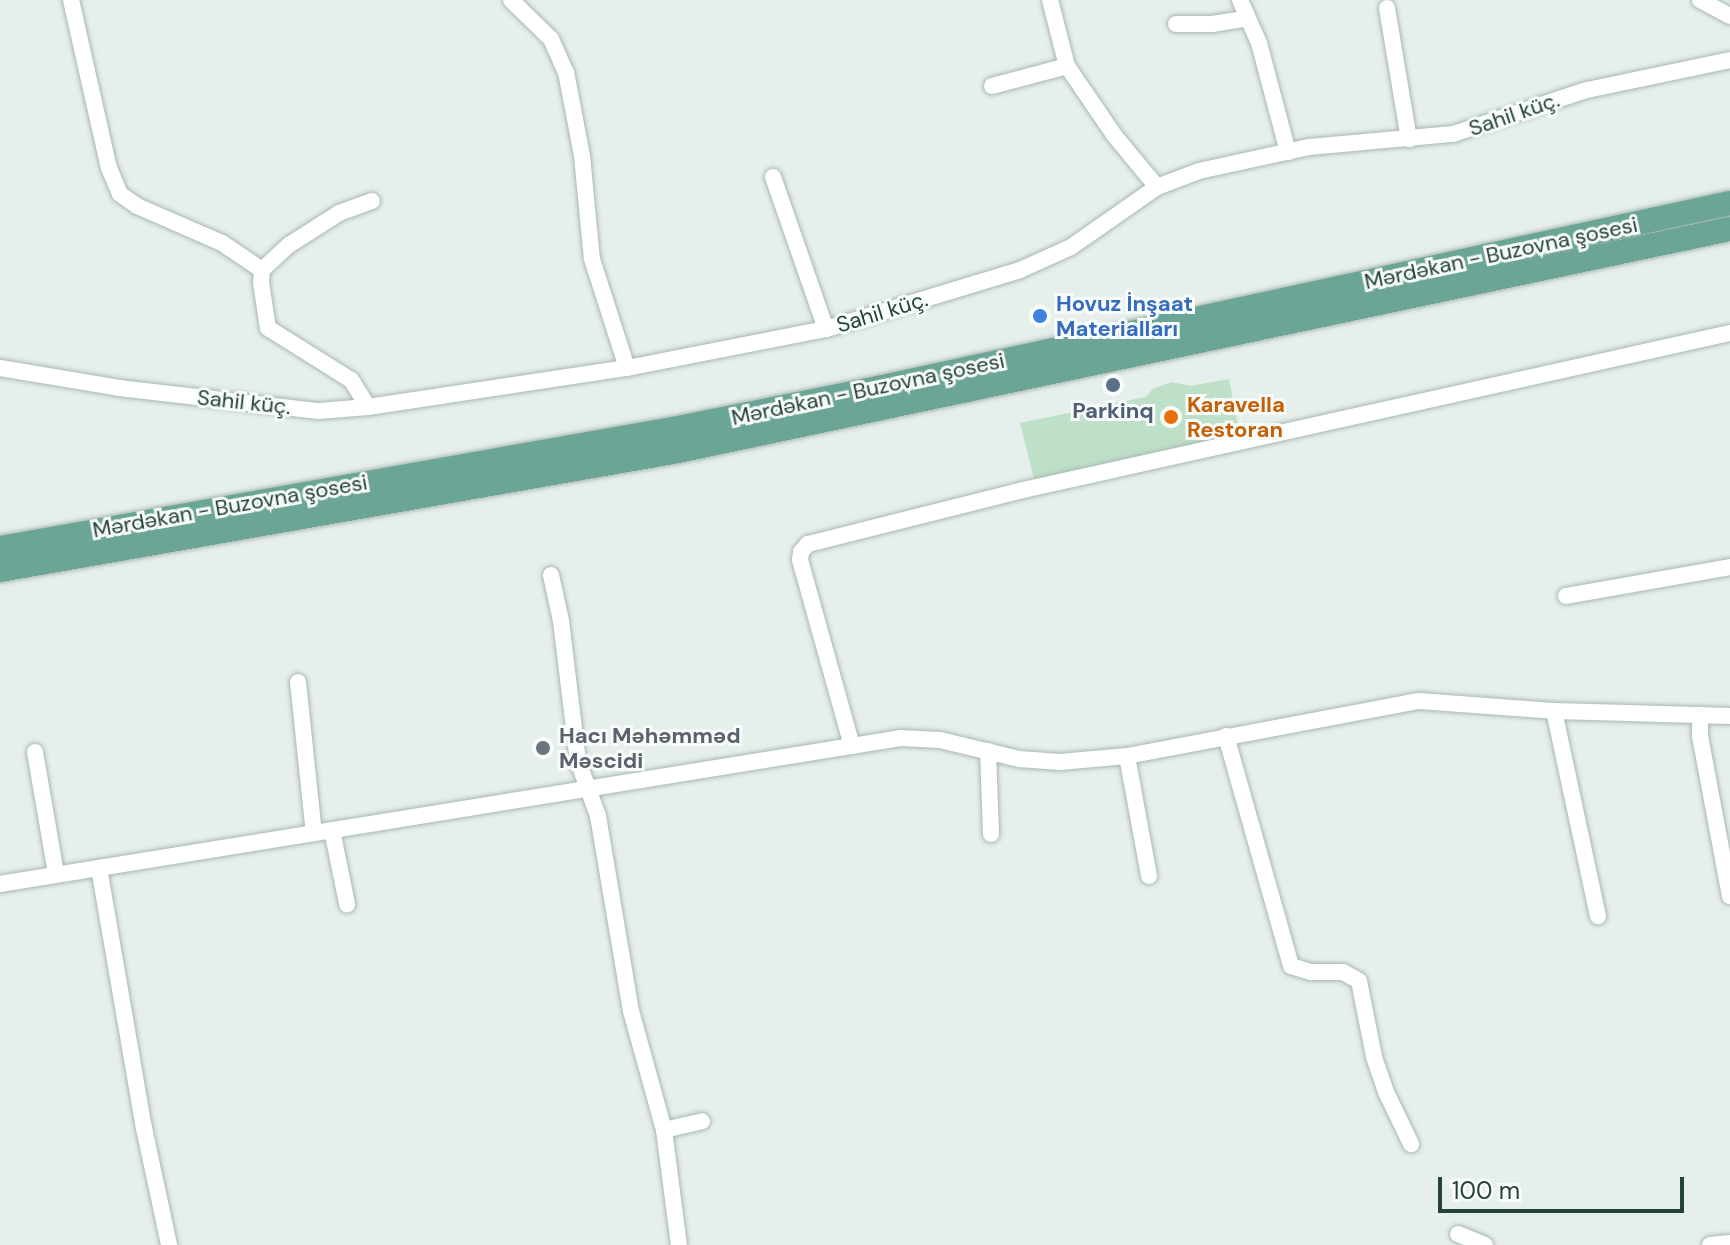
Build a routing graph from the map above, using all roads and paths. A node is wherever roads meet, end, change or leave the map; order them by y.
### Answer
1 (71, 0) edge
2 (511, 0) edge
3 (1050, 0) edge
4 (1240, 0) edge
5 (1700, 0) edge
6 (1387, 8) dead end
7 (1723, 8) edge
8 (1248, 18) junction
9 (1176, 24) dead end
10 (1730, 60) edge
11 (1067, 66) junction
12 (992, 86) dead end
13 (1409, 139) junction
14 (1288, 152) junction
15 (773, 177) dead end
16 (1157, 187) junction
17 (372, 201) dead end
18 (1730, 203) edge
19 (1730, 229) edge
20 (262, 270) junction
21 (826, 329) junction
22 (1730, 333) edge
23 (0, 368) edge
24 (627, 368) junction
25 (368, 407) junction
26 (0, 548) edge
27 (1730, 567) edge
28 (0, 570) edge
29 (551, 575) dead end
30 (1566, 596) dead end
31 (298, 682) dead end
32 (1554, 711) junction
33 (1700, 715) junction
34 (1730, 716) edge
35 (1226, 736) junction
36 (852, 746) junction
37 (988, 751) junction
38 (35, 752) dead end
39 (1127, 756) junction
40 (587, 789) junction
41 (332, 830) junction
42 (314, 833) junction
43 (991, 834) dead end
44 (99, 868) junction
45 (56, 874) junction
46 (1149, 876) dead end
47 (0, 884) edge
48 (1730, 896) edge
49 (347, 904) dead end
50 (1598, 916) dead end
51 (702, 1121) dead end
52 (664, 1130) junction
53 (1411, 1144) dead end
54 (1458, 1234) dead end
55 (1730, 1243) edge
56 (169, 1245) edge
57 (679, 1245) edge
58 (1485, 1245) edge
59 (1710, 1245) edge

1 - 20 street
2 - 24 street
3 - 11 street
4 - 8 street
5 - 7 street
6 - 13 street
8 - 9 street
8 - 14 street
10 - 13 street, Sahil küç.
11 - 12 street
11 - 16 street
13 - 14 street, Sahil küç.
14 - 16 street, Sahil küç.
15 - 21 street
16 - 21 street, Sahil küç.
17 - 20 street
18 - 26 main road, Mərdəkan - Buzovna şosesi
19 - 28 main road, Mərdəkan - Buzovna şosesi
20 - 25 street
21 - 24 street, Sahil küç.
22 - 36 street
23 - 25 street, Sahil küç.
24 - 25 street, Sahil küç.
27 - 30 street
29 - 40 street
31 - 42 street
32 - 33 street
32 - 35 street
32 - 50 street
33 - 34 street
33 - 48 street
35 - 39 street
35 - 53 street
36 - 37 street
36 - 40 street
37 - 39 street
37 - 43 street
38 - 45 street
39 - 46 street
40 - 41 street
40 - 52 street
41 - 42 street
41 - 49 street
42 - 44 street
44 - 45 street
44 - 56 street
45 - 47 street
51 - 52 street
52 - 57 street
54 - 58 street
55 - 59 street

